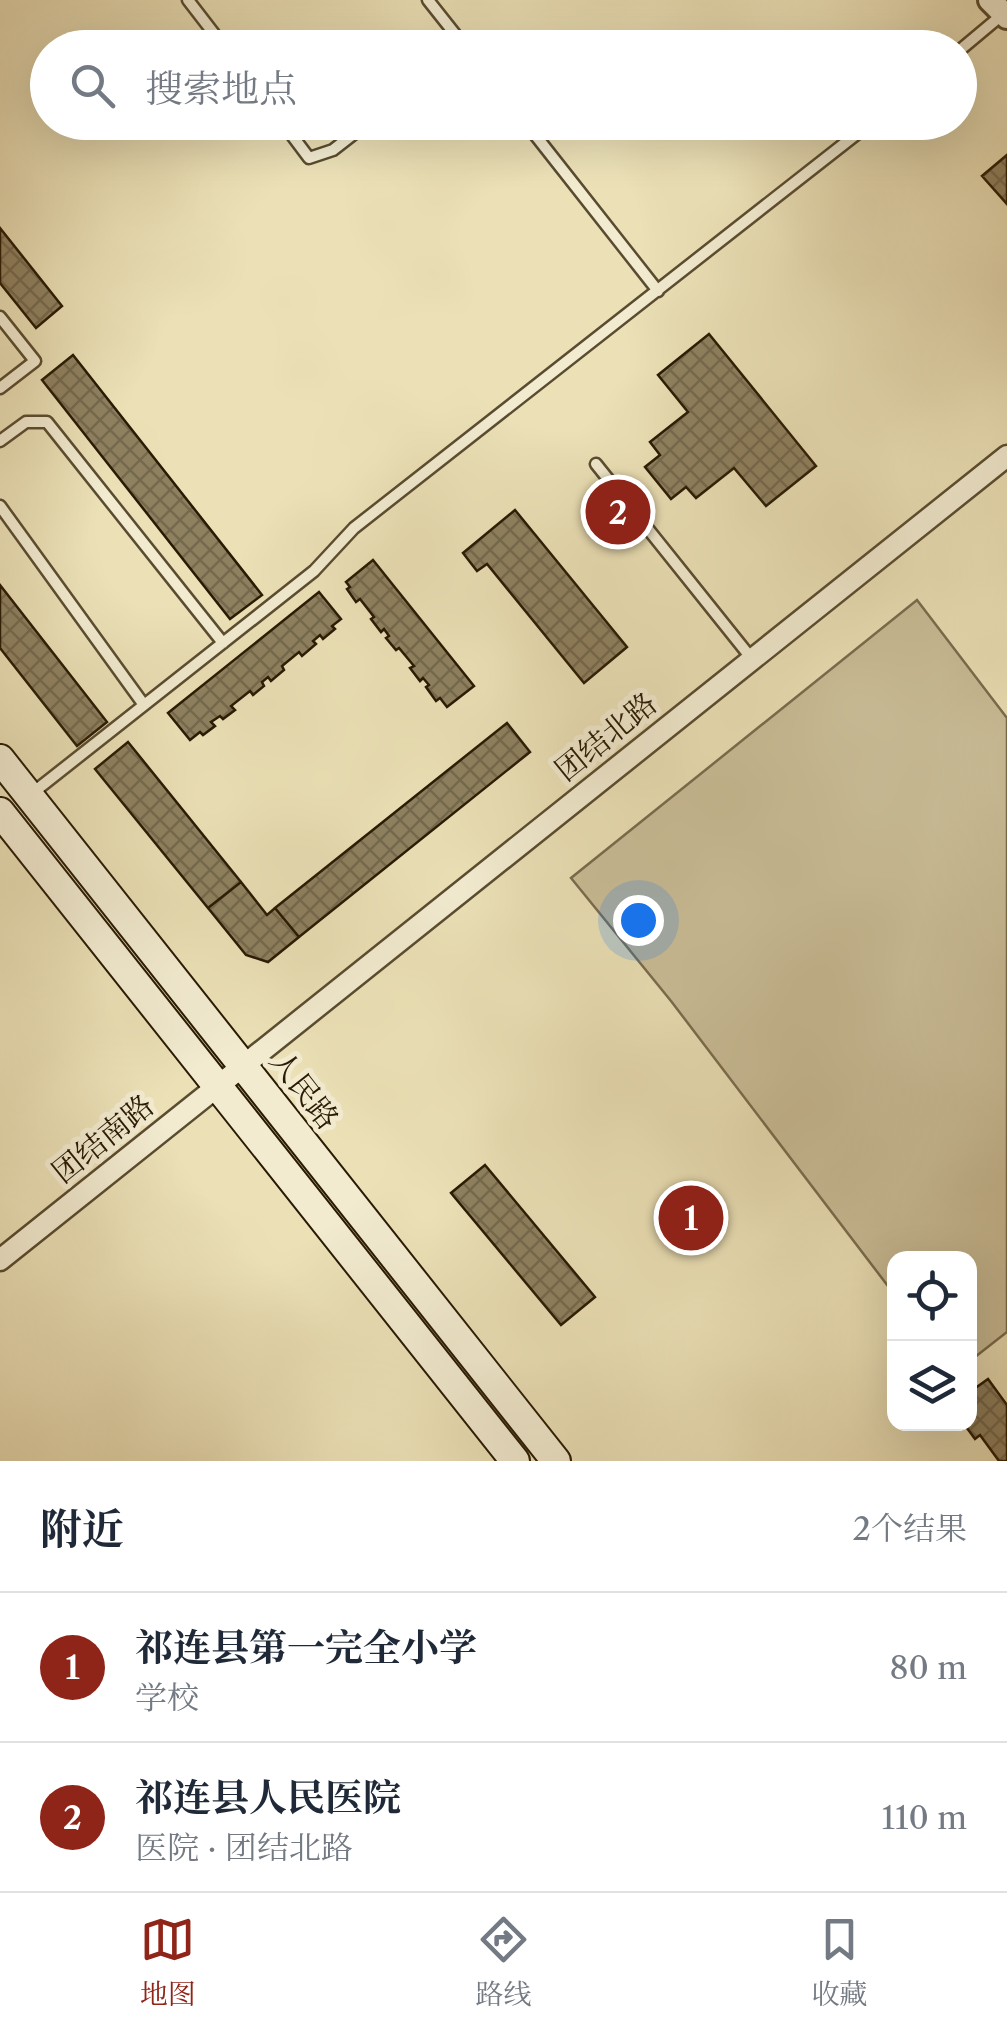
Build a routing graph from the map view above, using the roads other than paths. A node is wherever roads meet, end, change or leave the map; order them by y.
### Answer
1 (188, 0) edge
2 (428, 0) edge
3 (1000, 10) edge
4 (210, 30) edge
5 (452, 30) edge
6 (977, 33) edge
7 (296, 140) edge
8 (346, 140) edge
9 (539, 140) edge
10 (849, 140) edge
11 (658, 291) junction
12 (0, 318) edge
13 (0, 388) edge
14 (0, 441) edge
15 (1007, 456) edge
16 (596, 464) dead end
17 (0, 506) edge
18 (223, 643) junction
19 (752, 659) junction
20 (144, 706) junction
21 (0, 759) edge
22 (29, 796) junction
23 (0, 812) edge
24 (243, 1066) junction
25 (218, 1086) junction
26 (0, 1260) edge
27 (515, 1461) edge
28 (556, 1461) edge

1 - 4 lane
2 - 5 lane
3 - 6 lane
7 - 8 lane
9 - 11 lane
10 - 11 lane
11 - 18 lane
12 - 13 lane
14 - 18 lane
15 - 19 street, 团结北路
16 - 19 lane
17 - 20 lane
18 - 20 lane
19 - 24 street, 团结北路
20 - 22 lane
21 - 22 main road, 人民路
22 - 24 main road, 人民路
23 - 25 main road
24 - 25 street, 团结南路
24 - 28 main road, 人民路
25 - 26 street, 团结南路
25 - 27 main road

